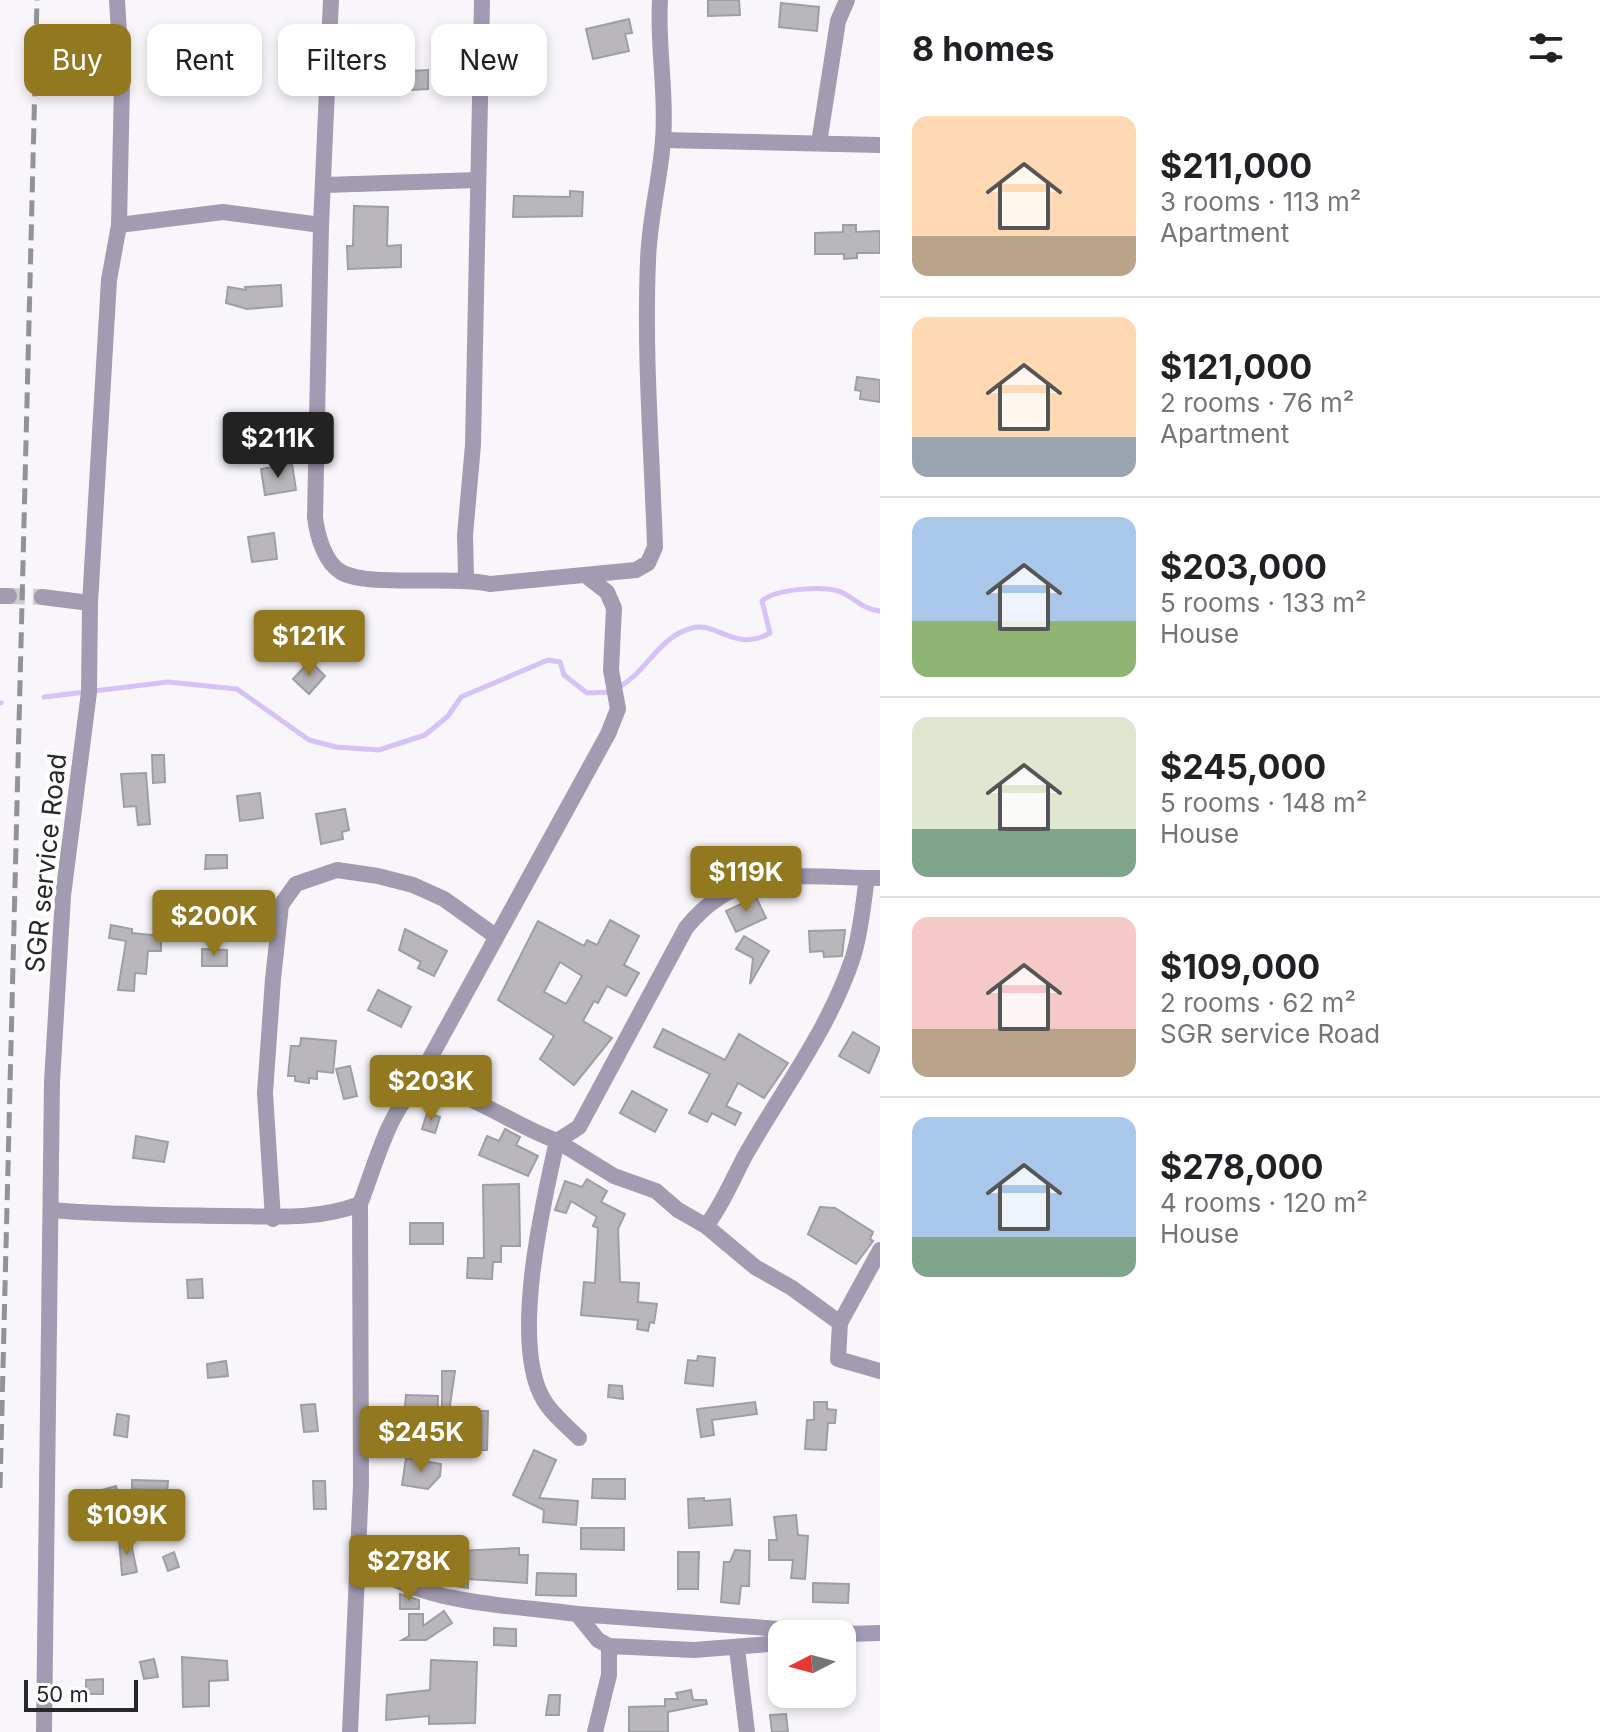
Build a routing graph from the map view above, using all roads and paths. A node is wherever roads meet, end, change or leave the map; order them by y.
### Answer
1 (117, 0) edge
2 (331, 0) edge
3 (482, 0) edge
4 (660, 0) edge
5 (847, 0) edge
6 (663, 140) junction
7 (819, 143) junction
8 (880, 145) edge
9 (478, 180) junction
10 (325, 185) junction
11 (119, 225) junction
12 (321, 225) junction
13 (585, 575) junction
14 (466, 578) junction
15 (42, 597) tunnel mouth
16 (90, 603) junction
17 (873, 878) edge
18 (494, 935) junction
19 (412, 1091) junction
20 (557, 1141) junction
21 (360, 1204) junction
22 (51, 1210) junction
23 (273, 1219) junction
24 (706, 1226) junction
25 (880, 1250) edge
26 (840, 1323) junction
27 (880, 1371) edge
28 (579, 1438) dead end
29 (358, 1557) junction
30 (577, 1614) junction
31 (768, 1628) edge
32 (880, 1633) edge
33 (856, 1634) edge
34 (768, 1645) edge
35 (609, 1646) junction
36 (737, 1649) junction
37 (44, 1732) edge
38 (350, 1732) edge
39 (595, 1732) edge
40 (747, 1732) edge

1 - 11 street, SGR service Road
2 - 10 street
3 - 9 street
4 - 6 street
5 - 7 street
6 - 7 street
6 - 13 street
7 - 8 street
9 - 10 street
9 - 14 street
10 - 12 street
11 - 12 street
11 - 16 street, SGR service Road
12 - 14 street
13 - 14 street
13 - 18 street
15 - 16 street
16 - 22 street, SGR service Road
17 - 20 street
17 - 24 street
18 - 19 street
18 - 23 street
19 - 20 street
19 - 21 street
20 - 24 street
20 - 28 street
21 - 23 street
21 - 29 street
22 - 23 street
22 - 37 street, SGR service Road
24 - 26 street
25 - 26 street
26 - 27 street
29 - 30 street
29 - 38 street
30 - 31 street
30 - 35 street
32 - 33 street
34 - 36 street
35 - 36 street
35 - 39 street
36 - 40 street

